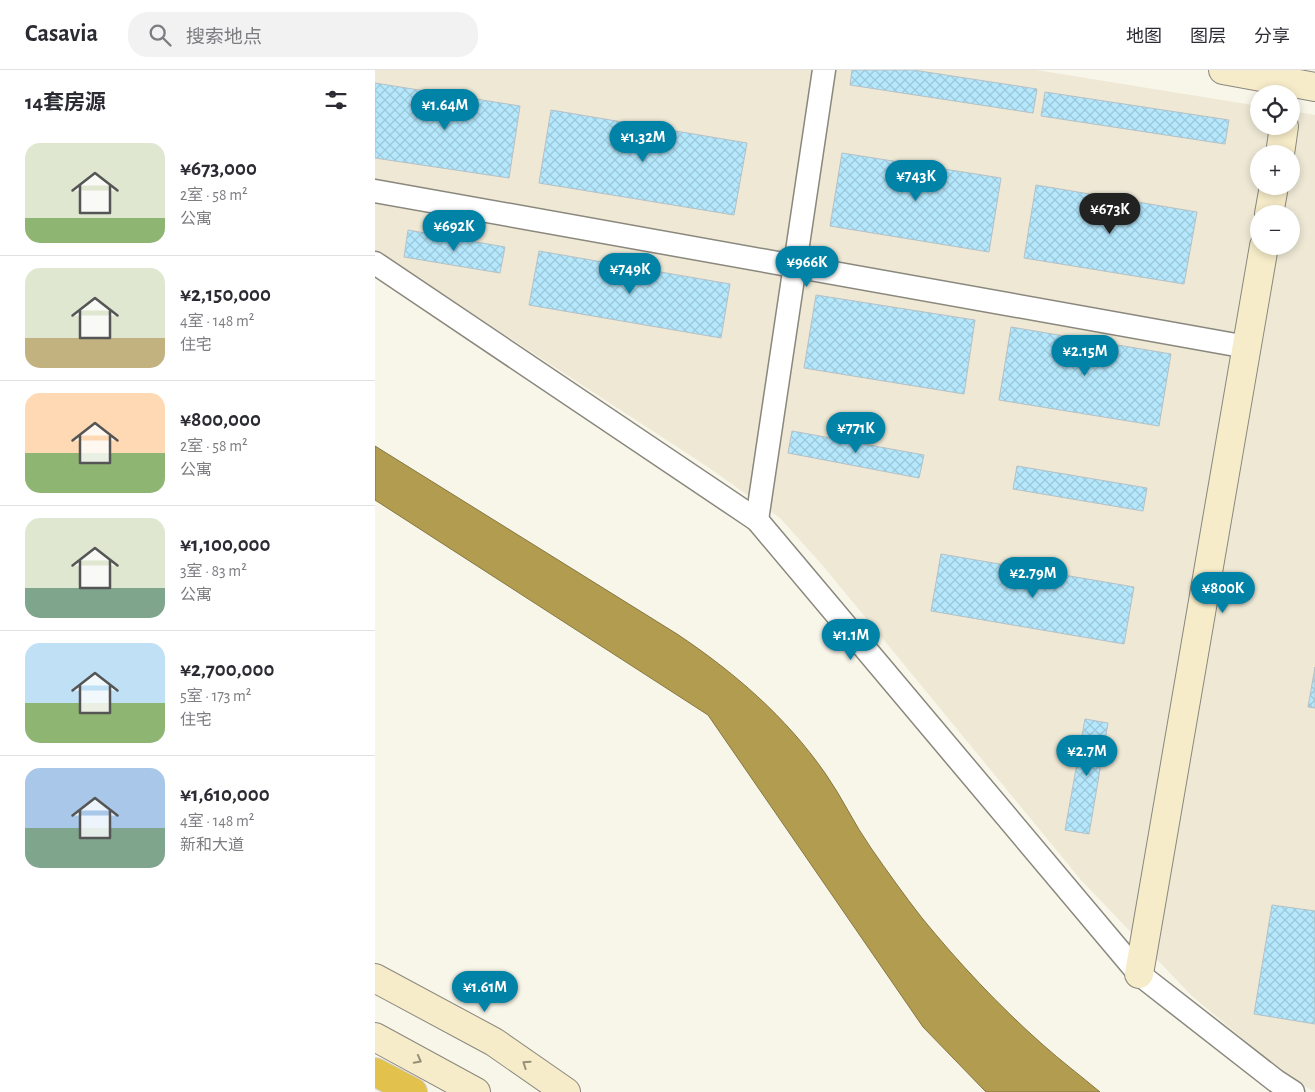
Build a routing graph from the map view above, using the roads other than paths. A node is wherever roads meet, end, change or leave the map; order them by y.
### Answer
1 (824, 70) edge
2 (1223, 70) edge
3 (1298, 83) edge
4 (375, 191) edge
5 (1262, 255) edge
6 (375, 263) edge
7 (795, 266) junction
8 (1247, 347) junction
9 (757, 520) junction
10 (1139, 974) junction
11 (375, 978) edge
12 (375, 1036) edge
13 (375, 1072) edge
14 (413, 1092) edge
15 (476, 1092) edge
16 (567, 1092) edge
17 (1293, 1092) edge

1 - 7 street
2 - 3 street
4 - 7 street
5 - 8 street
6 - 9 street
7 - 8 street
7 - 9 street
8 - 10 street
9 - 10 street
10 - 17 street
16 -> 11 street
12 -> 15 street
13 - 14 highway

